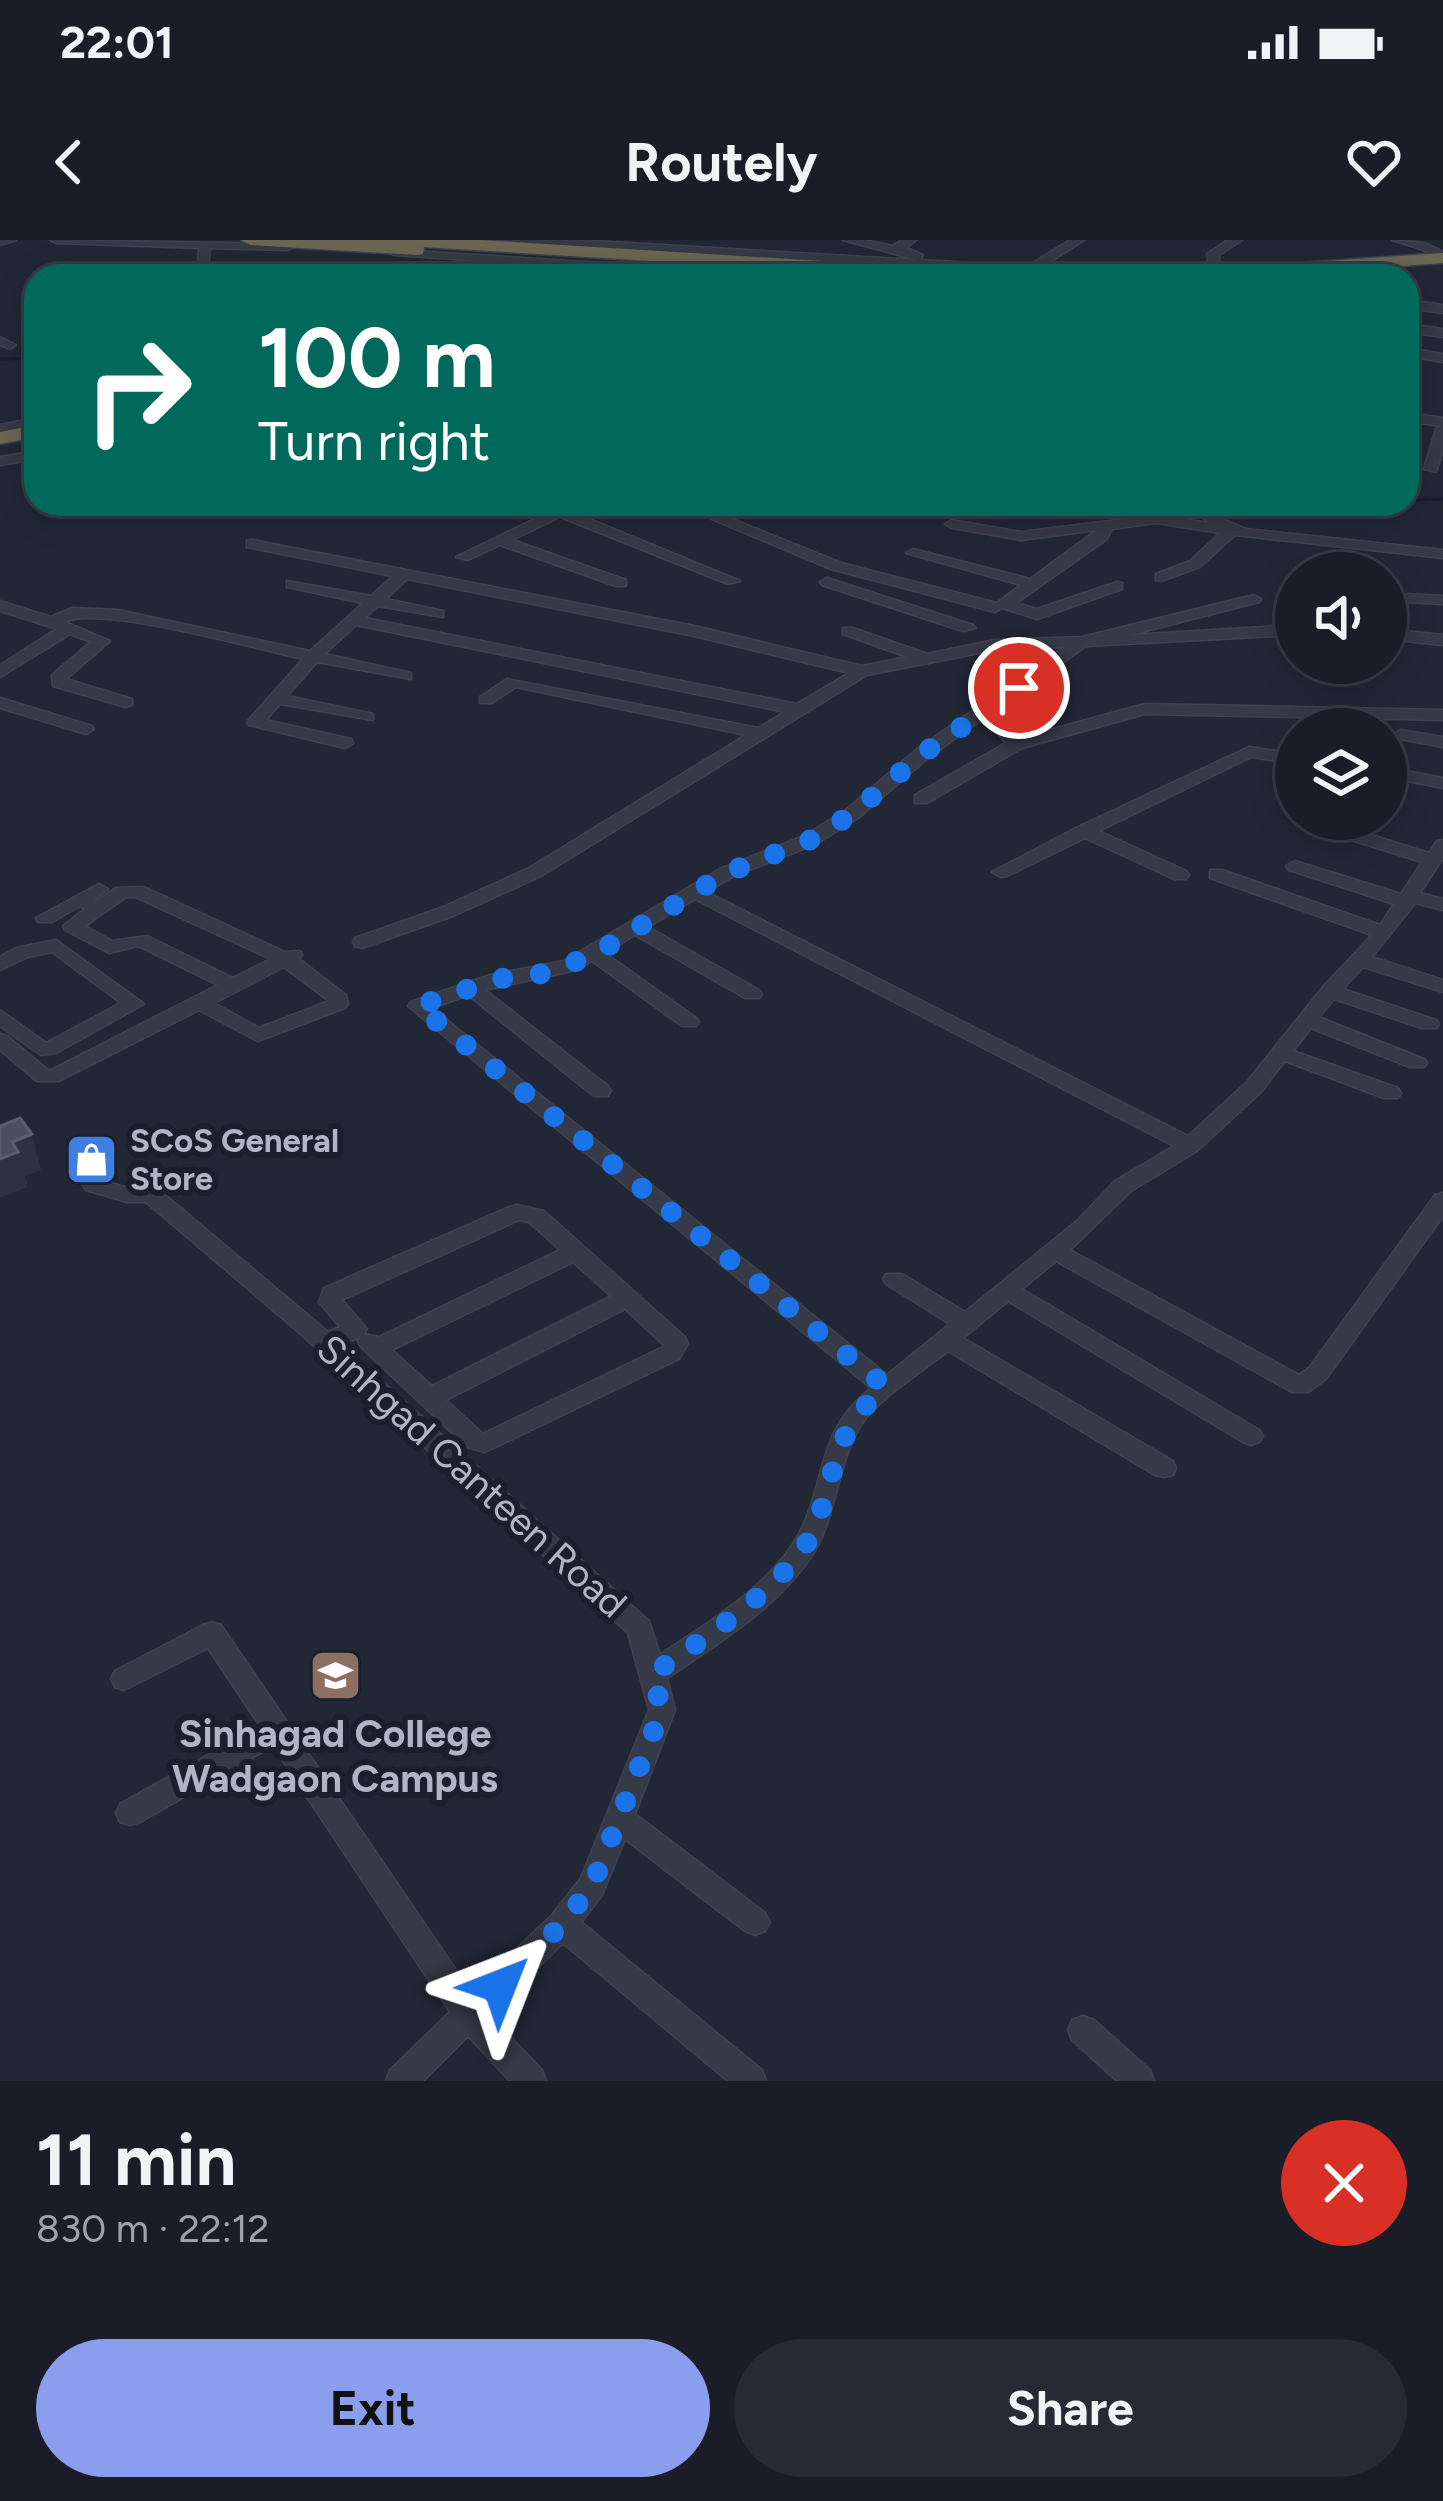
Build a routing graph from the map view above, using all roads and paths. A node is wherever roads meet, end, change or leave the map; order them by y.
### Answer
1 (10, 240) edge
2 (56, 240) edge
3 (250, 240) edge
4 (394, 240) edge
5 (520, 240) edge
6 (663, 240) edge
7 (849, 240) edge
8 (910, 240) edge
9 (1078, 240) edge
10 (1236, 240) edge
11 (1398, 240) edge
12 (554, 241) edge
13 (0, 242) edge
14 (119, 242) edge
15 (205, 244) junction
16 (688, 245) edge
17 (899, 251) junction
18 (203, 264) edge
19 (553, 264) edge
20 (642, 264) edge
21 (846, 264) edge
22 (894, 264) edge
23 (940, 264) edge
24 (1050, 264) edge
25 (1214, 264) edge
26 (1443, 264) edge
27 (1443, 425) edge
28 (1431, 469) dead end
29 (551, 516) edge
30 (570, 516) edge
31 (709, 516) edge
32 (1207, 516) edge
33 (952, 524) dead end
34 (1107, 525) junction
35 (1232, 531) junction
36 (499, 540) junction
37 (252, 544) dead end
38 (913, 553) dead end
39 (1443, 554) edge
40 (463, 556) dead end
41 (404, 574) junction
42 (1161, 577) dead end
43 (733, 581) dead end
44 (827, 582) dead end
45 (621, 583) dead end
46 (292, 584) dead end
47 (1033, 584) junction
48 (1117, 586) dead end
49 (1407, 598) edge
50 (1254, 599) dead end
51 (1443, 600) edge
52 (373, 601) junction
53 (0, 606) edge
54 (995, 607) dead end
55 (438, 614) dead end
56 (712, 614) dead end
57 (352, 620) junction
58 (60, 625) junction
59 (848, 631) dead end
60 (694, 632) junction
61 (1275, 632) edge
62 (1407, 636) edge
63 (1443, 640) edge
64 (1082, 642) junction
65 (314, 656) junction
66 (926, 657) junction
67 (862, 671) junction
68 (0, 672) edge
69 (405, 676) dead end
70 (276, 698) junction
71 (486, 700) dead end
72 (126, 702) dead end
73 (0, 704) edge
74 (985, 709) junction
75 (801, 710) junction
76 (1443, 715) edge
77 (367, 716) dead end
78 (86, 729) dead end
79 (763, 734) junction
80 (1407, 736) edge
81 (1443, 742) edge
82 (345, 743) dead end
83 (1016, 744) junction
84 (1217, 748) dead end
85 (1249, 752) junction
86 (1275, 756) edge
87 (1407, 776) edge
88 (1443, 783) edge
89 (921, 799) dead end
90 (1084, 831) junction
91 (1387, 840) edge
92 (1438, 853) edge
93 (1295, 866) dead end
94 (1000, 872) dead end
95 (1216, 874) dead end
96 (1180, 875) dead end
97 (696, 893) junction
98 (92, 899) junction
99 (1409, 899) junction
100 (1443, 905) edge
101 (45, 918) dead end
102 (634, 927) junction
103 (1384, 933) junction
104 (362, 942) dead end
105 (595, 954) junction
106 (290, 957) junction
107 (1359, 959) junction
108 (0, 964) edge
109 (232, 985) junction
110 (1443, 986) edge
111 (471, 988) junction
112 (1330, 991) junction
113 (752, 994) dead end
114 (199, 1002) junction
115 (0, 1016) edge
116 (1308, 1020) junction
117 (108, 1022) junction
118 (688, 1022) dead end
119 (1430, 1024) dead end
120 (130, 1037) junction
121 (0, 1040) edge
122 (1281, 1053) junction
123 (1417, 1063) dead end
124 (601, 1091) dead end
125 (1391, 1093) dead end
126 (1190, 1146) junction
127 (94, 1185) dead end
128 (1443, 1200) edge
129 (1053, 1250) junction
130 (575, 1252) junction
131 (894, 1279) dead end
132 (1005, 1288) junction
133 (627, 1298) junction
134 (356, 1328) junction
135 (956, 1331) junction
136 (325, 1343) junction
137 (376, 1348) junction
138 (885, 1386) junction
139 (429, 1398) junction
140 (1251, 1436) dead end
141 (1164, 1468) dead end
142 (652, 1674) junction
143 (124, 1679) dead end
144 (276, 1731) junction
145 (130, 1813) dead end
146 (619, 1818) junction
147 (755, 1922) dead end
148 (562, 1924) junction
149 (470, 2016) junction
150 (1083, 2030) dead end
151 (401, 2081) edge
152 (531, 2081) edge
153 (751, 2081) edge
154 (1139, 2081) edge

1 - 13 street
2 - 14 street
3 - 20 highway
4 - 21 highway
5 - 12 street
6 - 16 street
7 - 17 street
8 - 17 street
9 - 24 street
10 - 25 street
11 - 26 street
12 - 16 street
14 - 15 street
15 - 18 street
15 - 19 street
16 - 22 street
17 - 23 street
27 - 28 street
29 - 36 street
30 - 43 street
31 - 54 street
32 - 35 street
33 - 34 street
34 - 35 street
34 - 47 street
35 - 39 street
35 - 42 street
36 - 40 street
36 - 45 street
37 - 41 street
38 - 47 street
41 - 52 street
41 - 60 street
44 - 66 street
46 - 52 street
47 - 48 street
49 - 51 street
50 - 64 street
52 - 55 street
52 - 57 street
53 - 58 street
56 - 60 street
57 - 65 street
57 - 75 street
58 - 65 street
58 - 68 street
58 - 72 street
59 - 66 street
60 - 67 street
61 - 64 street
62 - 63 street
64 - 66 street
64 - 74 street
65 - 69 street
65 - 70 street
66 - 67 street
67 - 75 street
70 - 77 street
70 - 82 street
71 - 79 street
73 - 78 street
74 - 83 street
74 - 97 street
75 - 79 street
76 - 83 street
79 - 104 street
80 - 81 street
83 - 89 street
84 - 85 street
85 - 86 street
85 - 90 street
87 - 88 street
90 - 94 street
90 - 96 street
91 - 92 street
92 - 99 street
93 - 99 street
95 - 103 street
97 - 102 street
97 - 126 street
98 - 101 street
98 - 106 street
98 - 109 street
99 - 100 street
99 - 103 street
102 - 105 street
102 - 113 street
103 - 107 street
105 - 111 street
105 - 118 street
106 - 109 street
106 - 114 street
107 - 110 street
107 - 112 street
108 - 117 street
109 - 114 street
111 - 124 street
111 - 138 street
112 - 116 street
112 - 119 street
114 - 120 street
115 - 117 street
116 - 122 street
116 - 123 street
117 - 120 street
120 - 121 street
122 - 125 street
122 - 126 street
126 - 129 street
127 - 136 street, Sinhgad Canteen Road
128 - 129 street
129 - 132 street
130 - 133 street
130 - 134 street
130 - 137 street
131 - 135 street
132 - 135 street
132 - 140 street
133 - 139 street
133 - 139 street
134 - 136 street
134 - 137 street
135 - 138 street
135 - 141 street
136 - 142 street, Sinhgad Canteen Road
137 - 139 street
138 - 142 street
142 - 146 street, Sinhgad Canteen Road
143 - 144 street
144 - 145 street
144 - 149 street
146 - 147 street
146 - 148 street, Sinhgad Canteen Road
148 - 149 street, Sinhgad Canteen Road
148 - 153 street
149 - 151 street, Sinhgad Canteen Road
149 - 152 street
150 - 154 street

